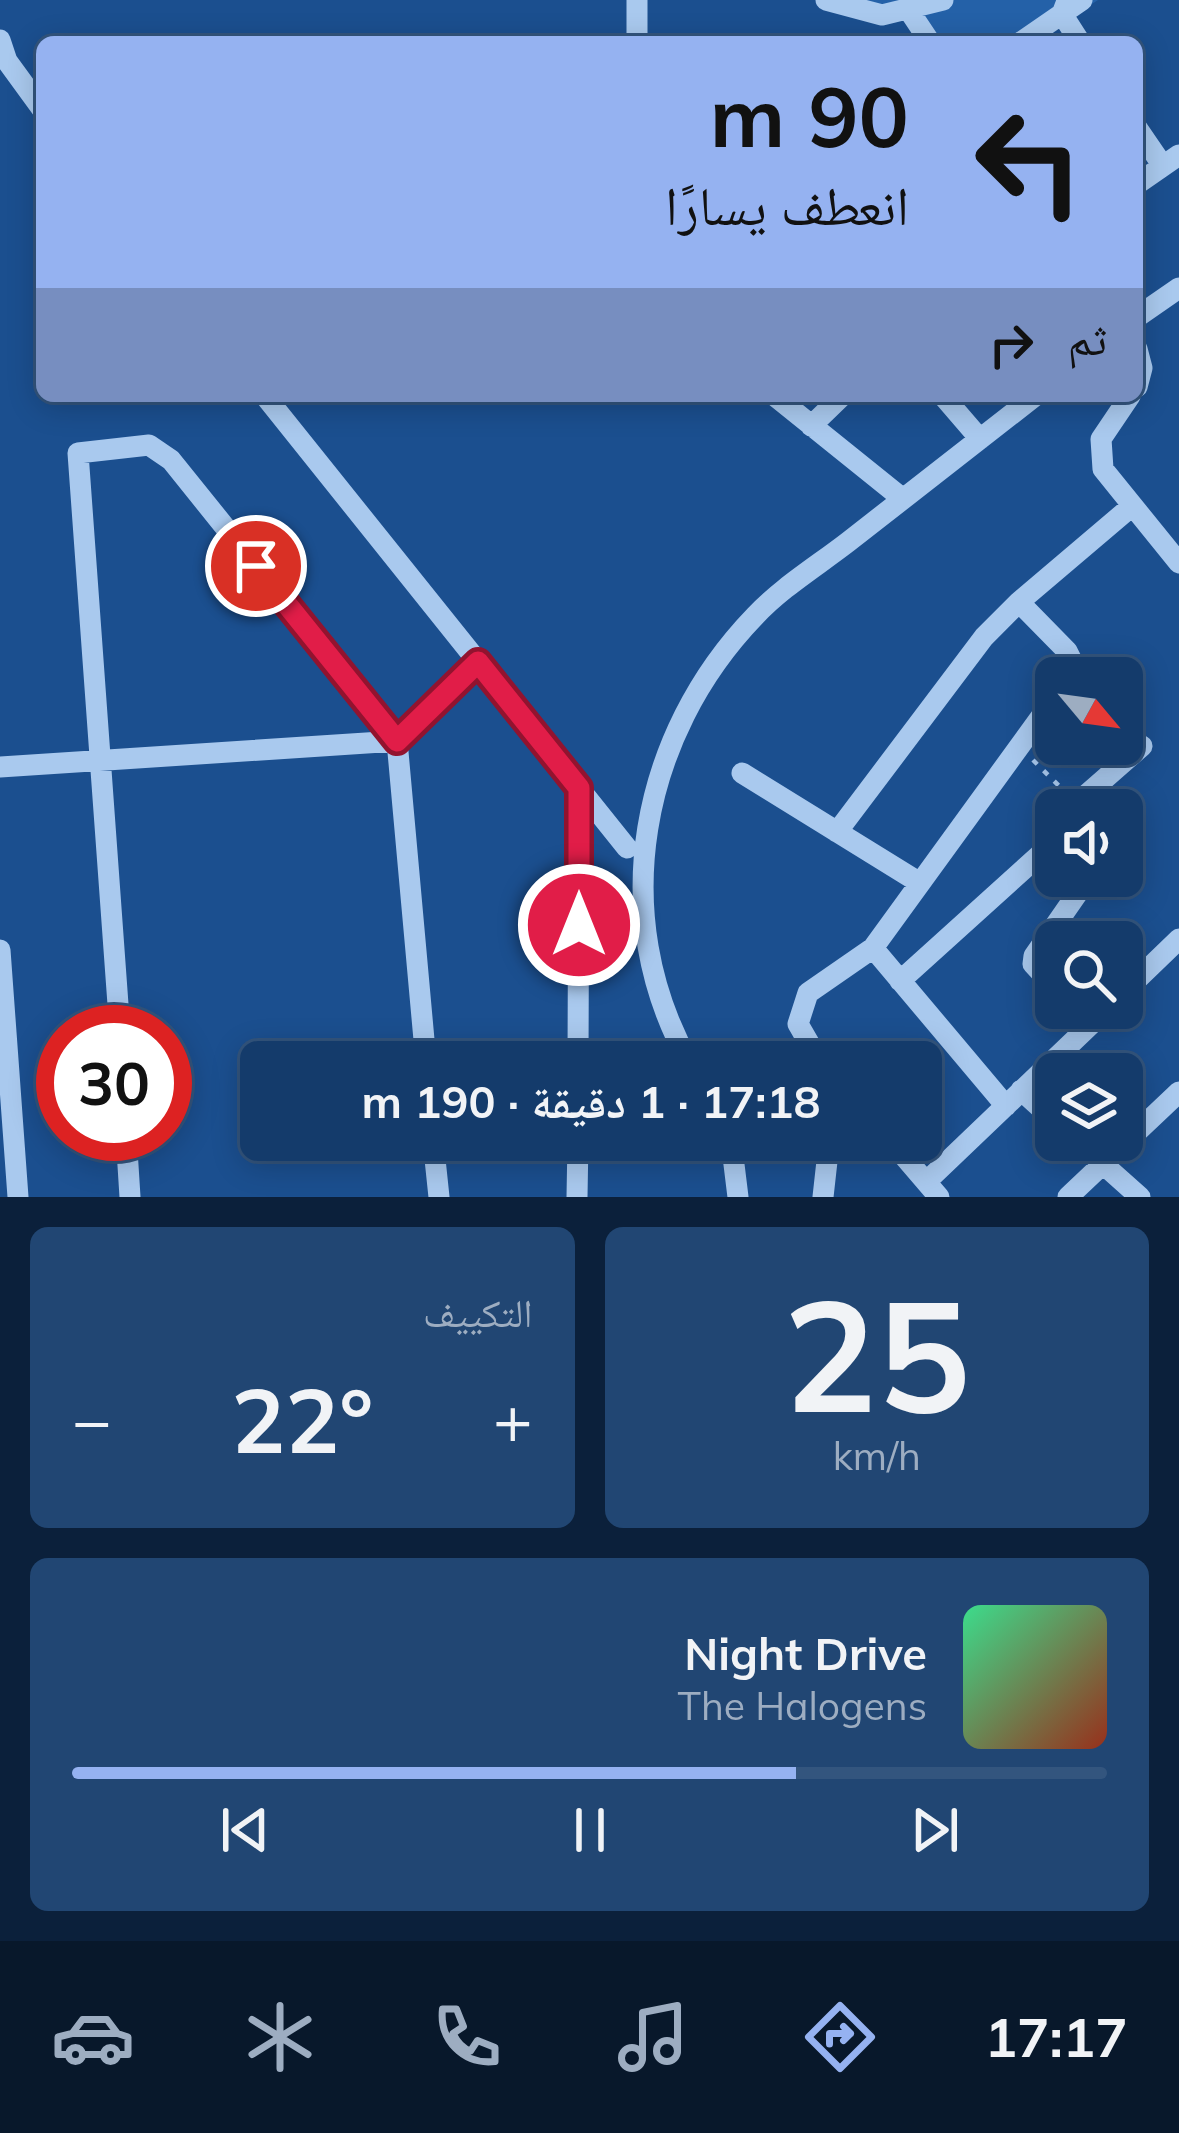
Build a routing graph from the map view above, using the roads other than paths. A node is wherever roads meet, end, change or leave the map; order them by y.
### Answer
1 (637, 0) edge
2 (826, 0) edge
3 (943, 0) edge
4 (1082, 0) edge
5 (1064, 7) edge
6 (910, 12) junction
7 (637, 36) edge
8 (926, 36) edge
9 (1028, 36) edge
10 (1077, 36) edge
11 (2, 53) edge
12 (36, 101) edge
13 (1143, 134) edge
14 (1171, 160) edge
15 (1143, 180) edge
16 (1179, 288) edge
17 (1143, 313) edge
18 (270, 402) edge
19 (782, 402) edge
20 (836, 402) edge
21 (949, 402) edge
22 (1027, 402) edge
23 (1126, 402) edge
24 (811, 426) junction
25 (980, 439) junction
26 (903, 499) junction
27 (1132, 506) junction
28 (1179, 562) edge
29 (1019, 602) junction
30 (1070, 657) edge
31 (478, 662) junction
32 (1035, 726) edge
33 (397, 741) junction
34 (102, 761) junction
35 (1121, 765) edge
36 (0, 767) edge
37 (742, 772) dead end
38 (579, 788) junction
39 (1093, 789) edge
40 (837, 832) junction
41 (627, 848) dead end
42 (1035, 861) edge
43 (920, 883) junction
44 (1179, 939) edge
45 (873, 948) junction
46 (0, 950) edge
47 (1143, 974) edge
48 (900, 981) junction
49 (118, 1005) edge
50 (1072, 1029) edge
51 (424, 1041) edge
52 (578, 1041) edge
53 (680, 1041) edge
54 (807, 1041) edge
55 (1179, 1092) edge
56 (1014, 1098) junction
57 (1035, 1110) edge
58 (128, 1161) edge
59 (436, 1161) edge
60 (578, 1161) edge
61 (908, 1161) edge
62 (1099, 1161) edge
63 (1102, 1164) junction
64 (0, 1180) edge
65 (933, 1189) edge
66 (17, 1197) edge
67 (130, 1197) edge
68 (439, 1197) edge
69 (578, 1197) edge
70 (1068, 1197) edge
71 (1139, 1197) edge

1 - 7 street
2 - 6 street
3 - 6 street
4 - 5 street
5 - 9 street
5 - 10 street
6 - 8 street
11 - 12 street
13 - 14 street
14 - 15 street
16 - 17 street
18 - 31 street
19 - 24 street
20 - 24 street
21 - 25 street
22 - 25 street
23 - 27 street
24 - 26 street
25 - 26 street
26 - 53 street
27 - 28 street
27 - 29 street
29 - 30 street
29 - 40 street
31 - 33 street
31 - 38 street
32 - 43 street
33 - 34 street
33 - 34 street
33 - 51 street
34 - 36 street
34 - 49 street
35 - 39 street
37 - 40 street
38 - 41 street
38 - 52 street
40 - 43 street
42 - 48 street
43 - 45 street
44 - 47 street
45 - 48 street
45 - 54 street
46 - 66 street
48 - 56 street
50 - 56 street
55 - 63 street
56 - 57 street
56 - 65 street
58 - 67 street
59 - 68 street
60 - 69 street
61 - 65 street
62 - 63 street
63 - 70 street
63 - 71 street
64 - 66 street

